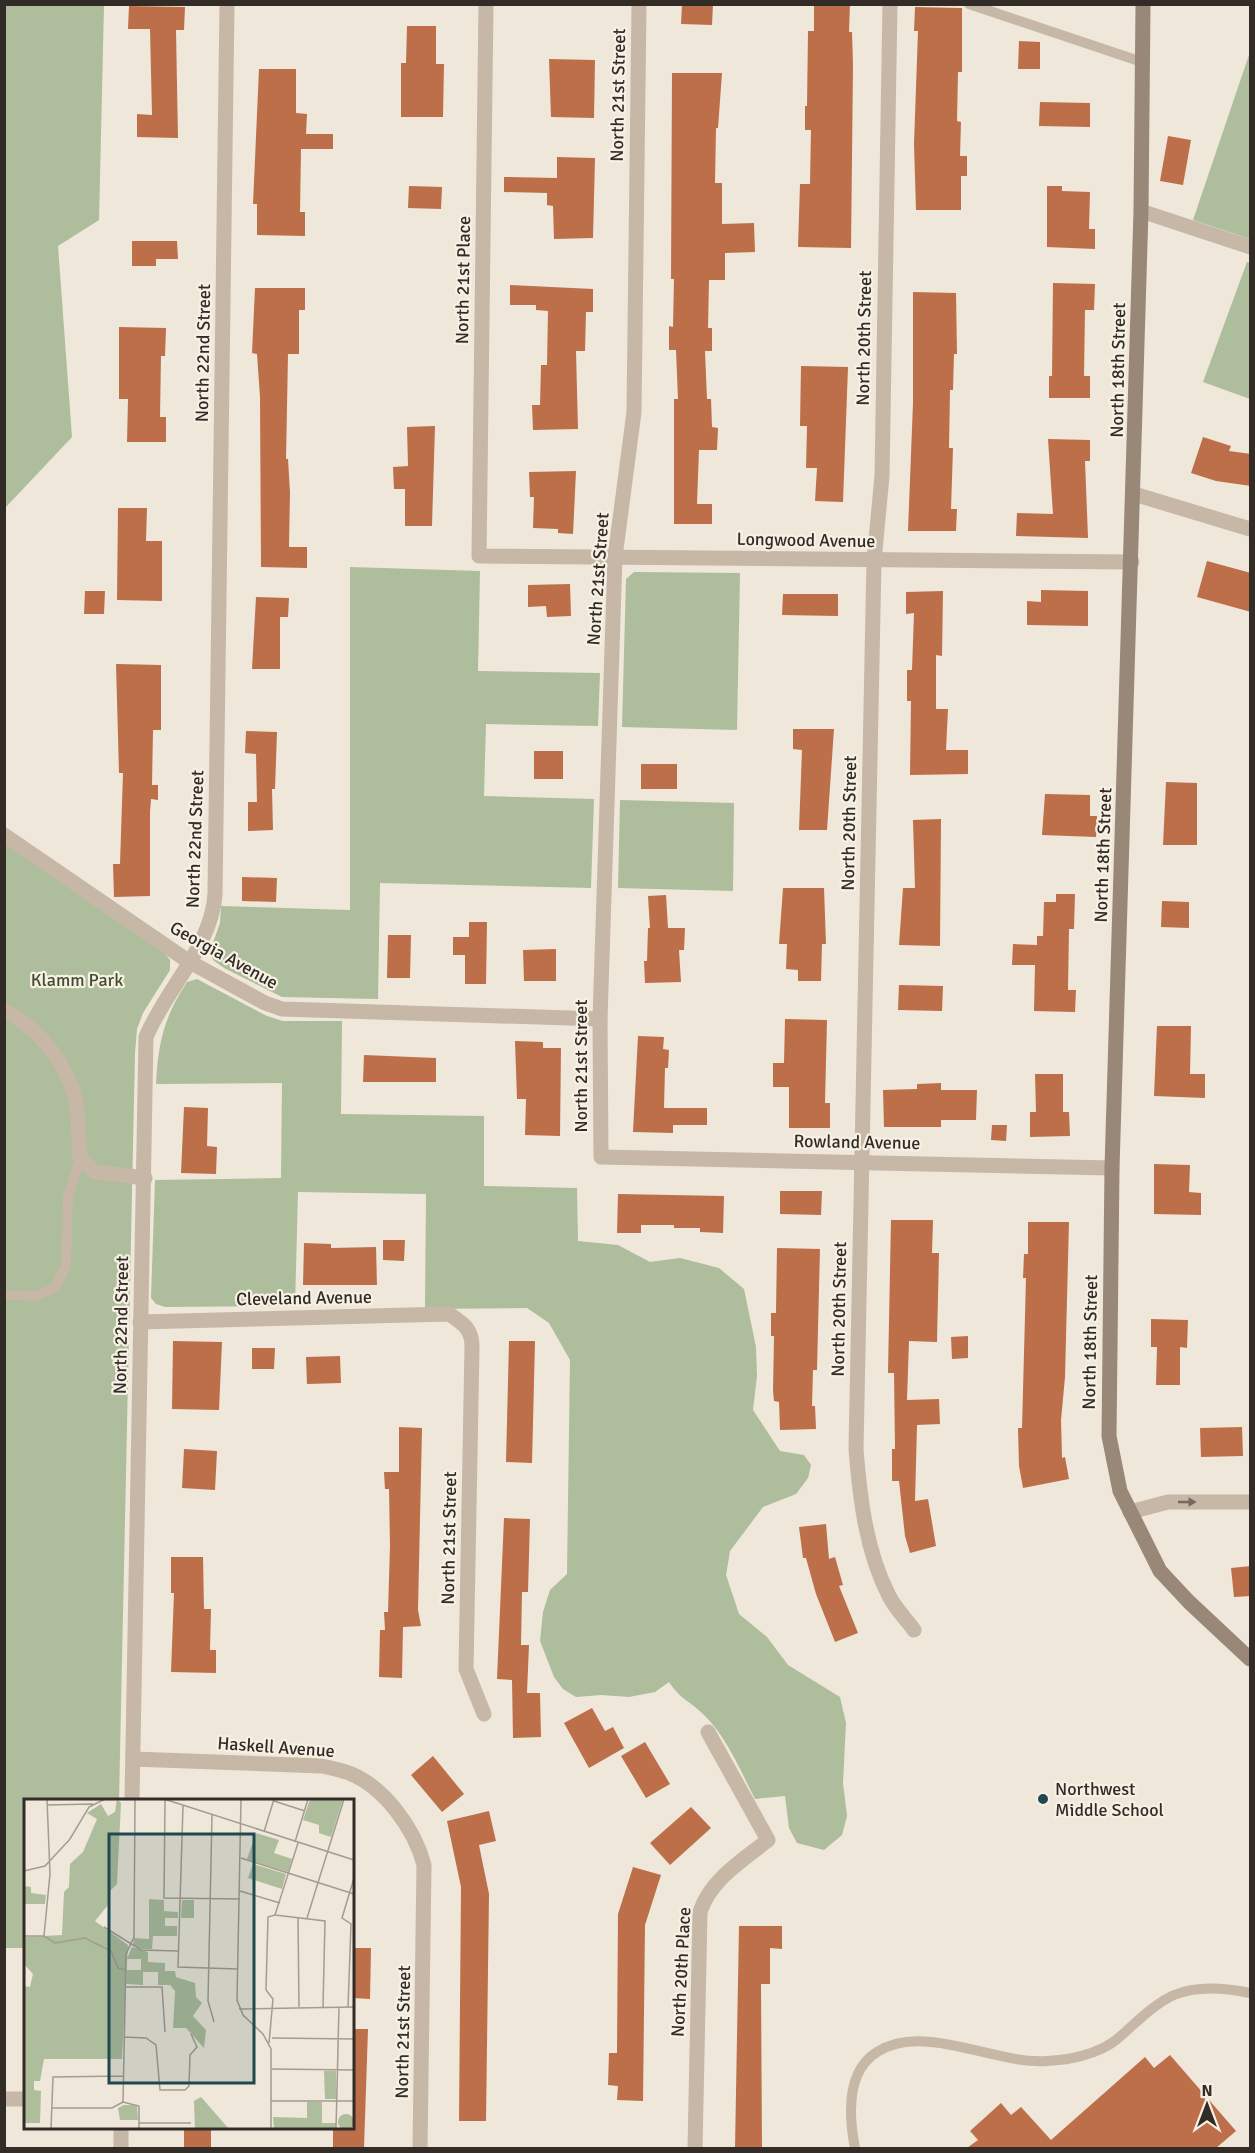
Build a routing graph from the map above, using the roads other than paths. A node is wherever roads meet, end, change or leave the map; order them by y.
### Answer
1 (227, 4) edge
2 (486, 4) edge
3 (639, 4) edge
4 (890, 4) edge
5 (969, 4) edge
6 (1143, 4) edge
7 (1142, 62) junction
8 (1141, 211) junction
9 (1251, 247) edge
10 (1134, 494) junction
11 (1251, 529) edge
12 (479, 556) joint
13 (615, 557) junction
14 (874, 561) junction
15 (1132, 562) junction
16 (4, 835) edge
17 (188, 961) junction
18 (4, 1010) edge
19 (600, 1019) junction
20 (601, 1157) joint
21 (80, 1158) junction
22 (861, 1162) junction
23 (1112, 1168) junction
24 (145, 1178) junction
25 (4, 1296) edge
26 (140, 1322) junction
27 (465, 1325) joint
28 (1251, 1502) edge
29 (1130, 1512) junction
30 (914, 1630) dead end
31 (1251, 1659) edge
32 (484, 1714) dead end
33 (708, 1732) dead end
34 (133, 1759) junction
35 (132, 1799) edge
36 (419, 1845) joint
37 (1251, 1993) edge
38 (4, 2099) edge
39 (24, 2099) edge
40 (121, 2129) edge
41 (121, 2148) edge
42 (420, 2148) edge
43 (695, 2148) edge
44 (855, 2148) edge

1 - 17 street, North 22nd Street
2 - 12 street, North 21st Place
3 - 13 street, North 21st Street
4 - 14 street, North 20th Street
5 - 7 lane
6 - 7 main road, North 18th Street
7 - 8 main road, North 18th Street
8 - 9 street
8 - 10 main road, North 18th Street
10 - 11 street
10 - 15 main road, North 18th Street
12 - 13 street, Longwood Avenue
13 - 14 street, Longwood Avenue
13 - 19 street, North 21st Street
14 - 15 street, Longwood Avenue
14 - 22 street, North 20th Street
15 - 23 main road, North 18th Street
16 - 17 street, Georgia Avenue
17 - 19 street, Georgia Avenue
17 - 24 street, North 22nd Street
18 - 21 street
19 - 20 street, North 21st Street
20 - 22 street, Rowland Avenue
21 - 24 street
21 - 25 lane
22 - 23 street, Rowland Avenue
22 - 30 street, North 20th Street
23 - 29 main road, North 18th Street
24 - 26 street, North 22nd Street
26 - 27 street, Cleveland Avenue
26 - 34 street, North 22nd Street
27 - 32 street, North 21st Street
29 -> 28 street
29 - 31 main road, North 18th Street
33 - 43 street, North 20th Place
34 - 35 street, North 22nd Street
34 - 36 street, Haskell Avenue
36 - 42 street, North 21st Street
37 - 44 lane
38 - 39 street
40 - 41 street

